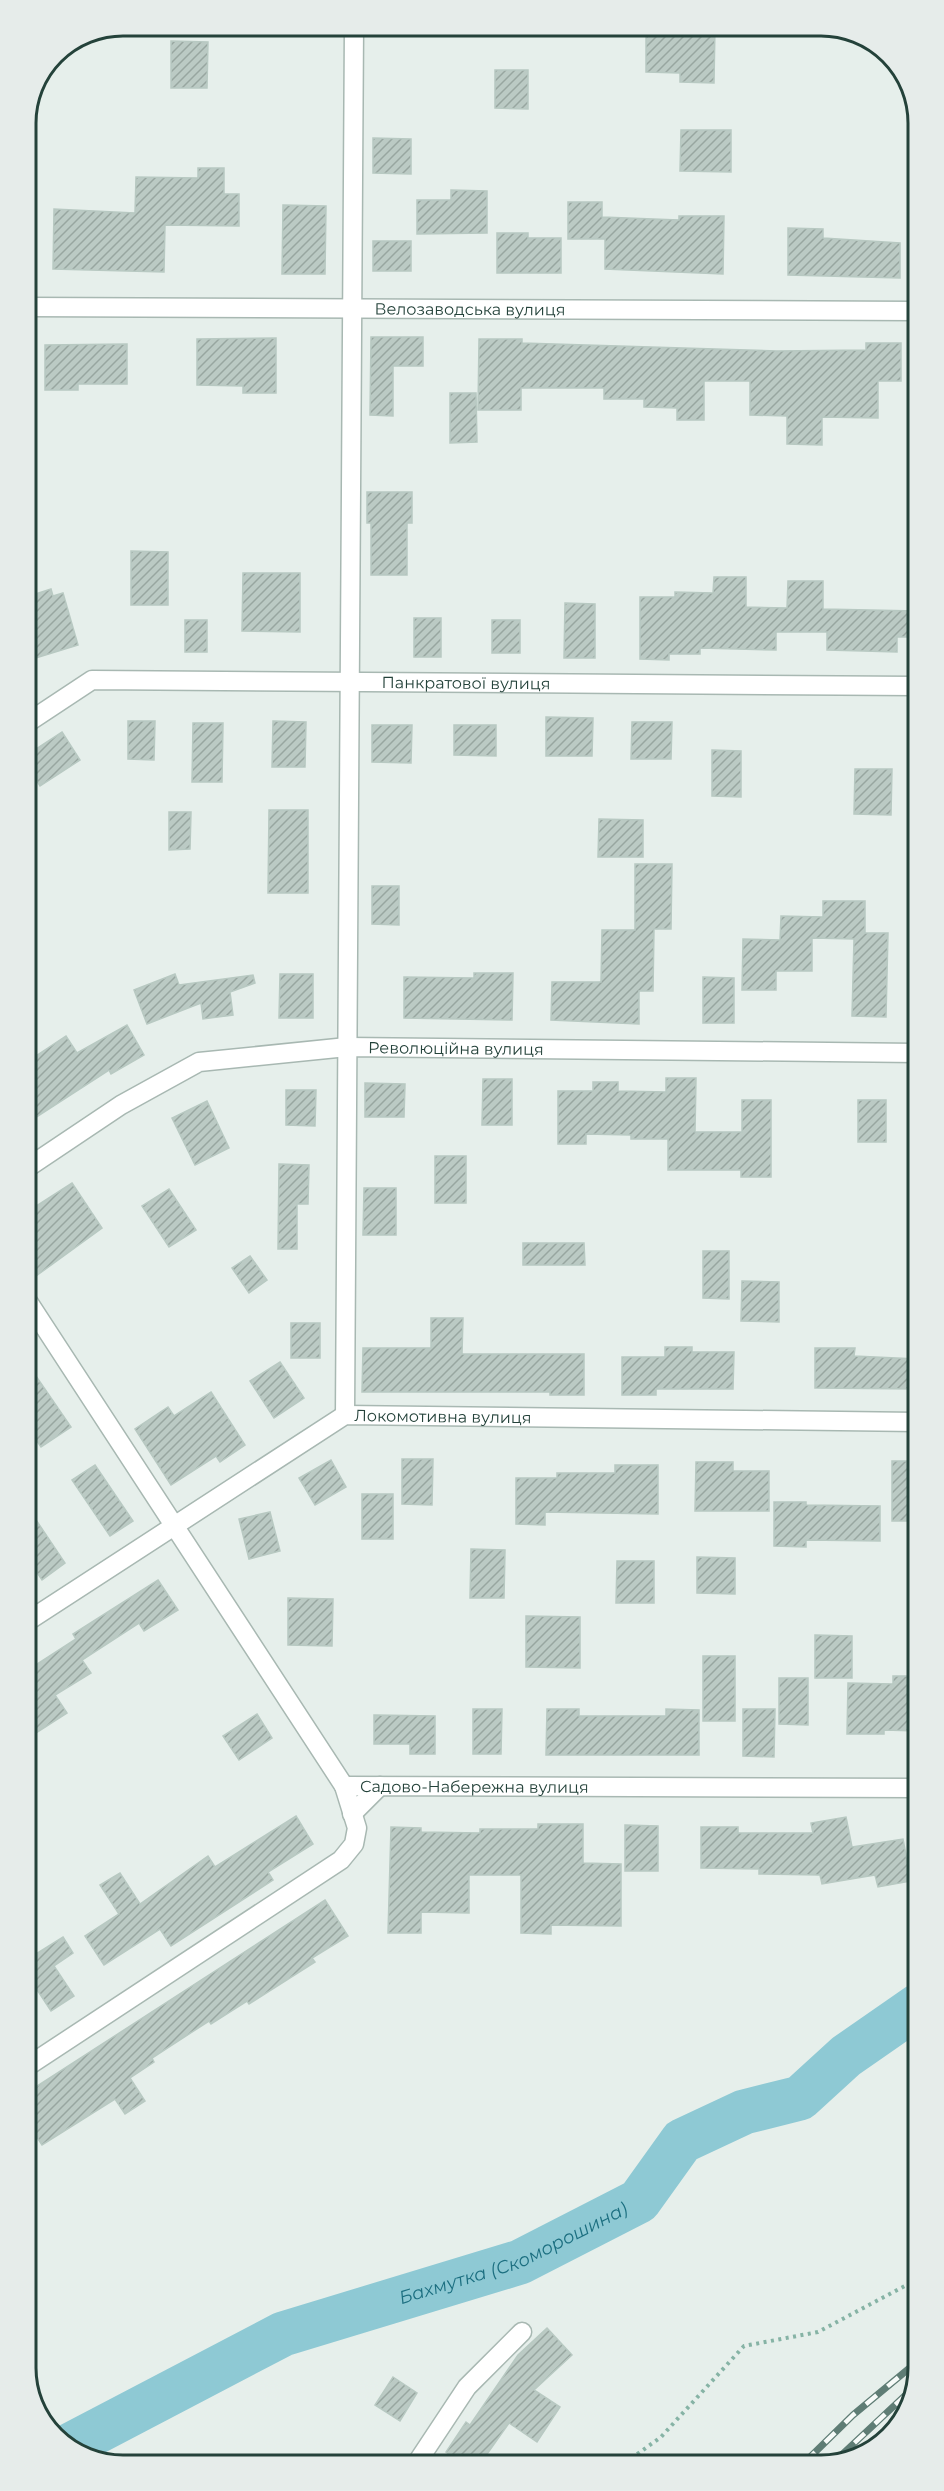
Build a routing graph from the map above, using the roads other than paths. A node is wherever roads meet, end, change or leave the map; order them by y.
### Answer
1 (354, 36) edge
2 (36, 307) edge
3 (352, 308) junction
4 (908, 311) edge
5 (350, 681) junction
6 (908, 686) edge
7 (36, 717) edge
8 (347, 1047) junction
9 (908, 1053) edge
10 (36, 1162) edge
11 (36, 1314) edge
12 (345, 1415) junction
13 (908, 1422) edge
14 (175, 1524) junction
15 (36, 1616) edge
16 (344, 1786) junction
17 (380, 1786) junction
18 (908, 1788) edge
19 (352, 1814) junction
20 (36, 2061) edge
21 (522, 2332) dead end
22 (422, 2455) edge

1 - 3 street
2 - 3 street, Велозаводська вулиця
3 - 4 street, Велозаводська вулиця
3 - 5 street
5 - 6 street, Панкратової вулиця
5 - 7 street, Панкратової вулиця
5 - 8 street
8 - 9 street, Революційна вулиця
8 - 10 street, Революційна вулиця
8 - 12 street
11 - 14 street
12 - 13 street, Локомотивна вулиця
12 - 14 street, Локомотивна вулиця
14 - 15 street, Локомотивна вулиця
14 - 16 street
16 - 17 street, Садово-Набережна вулиця
16 - 19 street, Садово-Набережна вулиця
17 - 18 street, Садово-Набережна вулиця
17 - 19 street
19 - 20 street, Садово-Набережна вулиця
21 - 22 street

